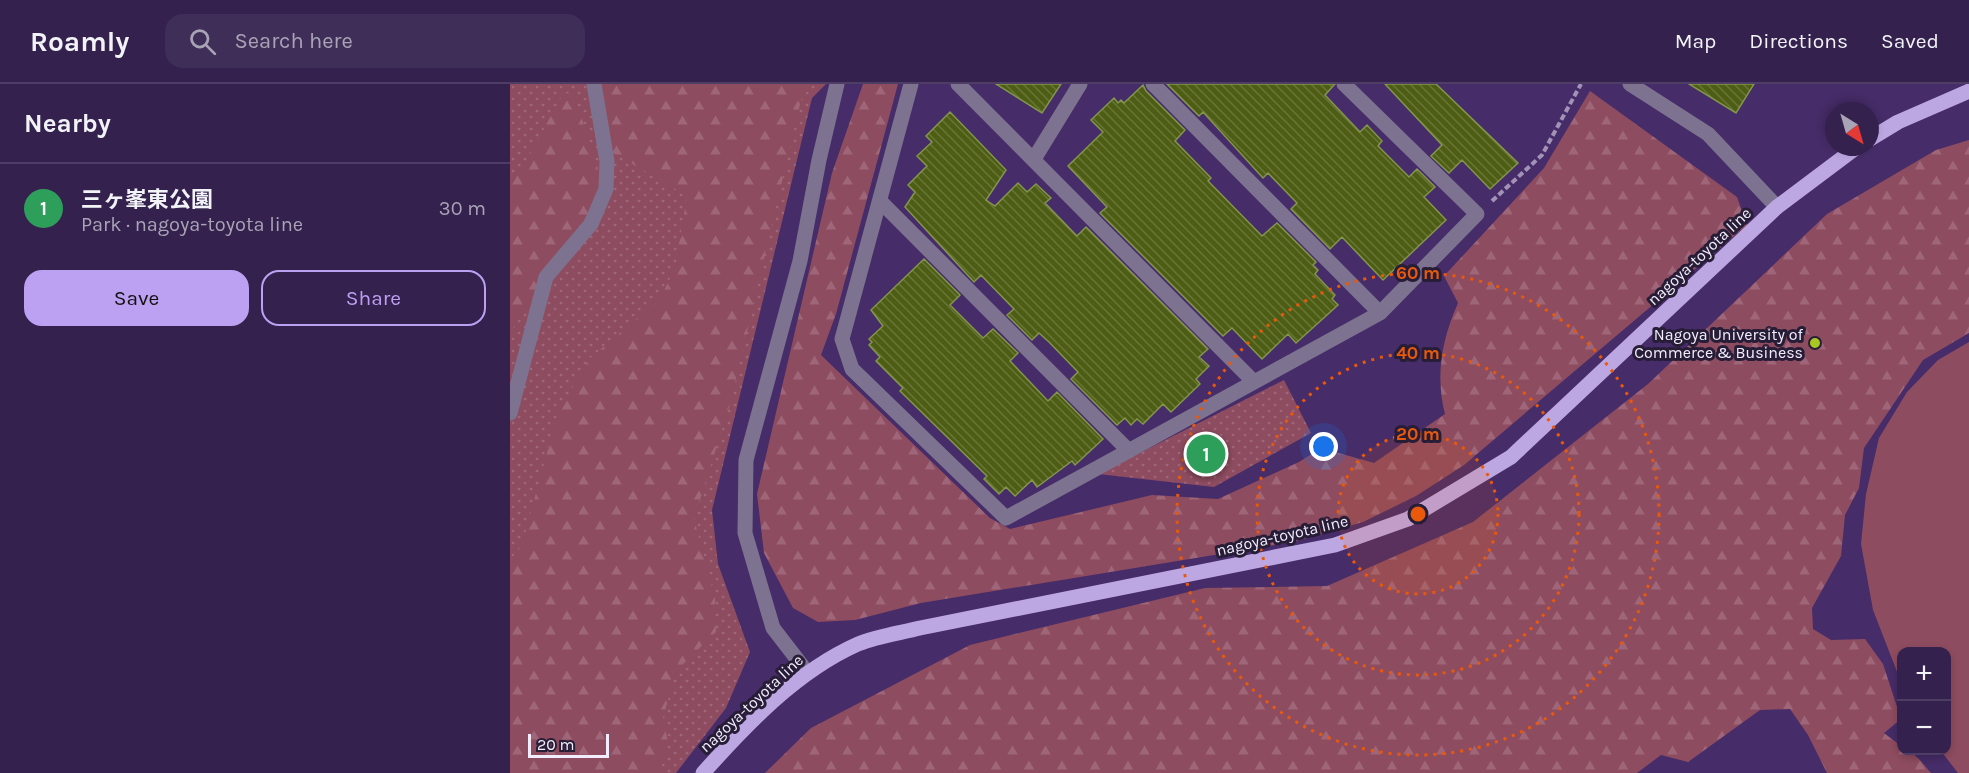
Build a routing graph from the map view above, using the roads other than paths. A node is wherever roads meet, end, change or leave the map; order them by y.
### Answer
1 (594, 84) edge
2 (838, 84) edge
3 (911, 84) edge
4 (958, 84) edge
5 (1080, 84) edge
6 (1153, 84) edge
7 (1344, 84) edge
8 (1630, 84) edge
9 (1969, 90) edge
10 (1879, 134) edge
11 (1845, 156) edge
12 (1034, 159) junction
13 (880, 201) junction
14 (1777, 207) junction
15 (1380, 313) junction
16 (1254, 382) junction
17 (510, 413) edge
18 (1128, 451) junction
19 (807, 672) junction
20 (703, 773) edge

1 - 17 street
2 - 19 street
3 - 13 street
4 - 12 street
5 - 12 street
6 - 15 street
7 - 15 street
8 - 14 street
9 - 10 main road
11 - 14 main road, nagoya-toyota line
12 - 16 street
13 - 18 street
13 - 18 street
14 - 19 main road, nagoya-toyota line
15 - 16 street
16 - 18 street
19 - 20 main road, nagoya-toyota line

